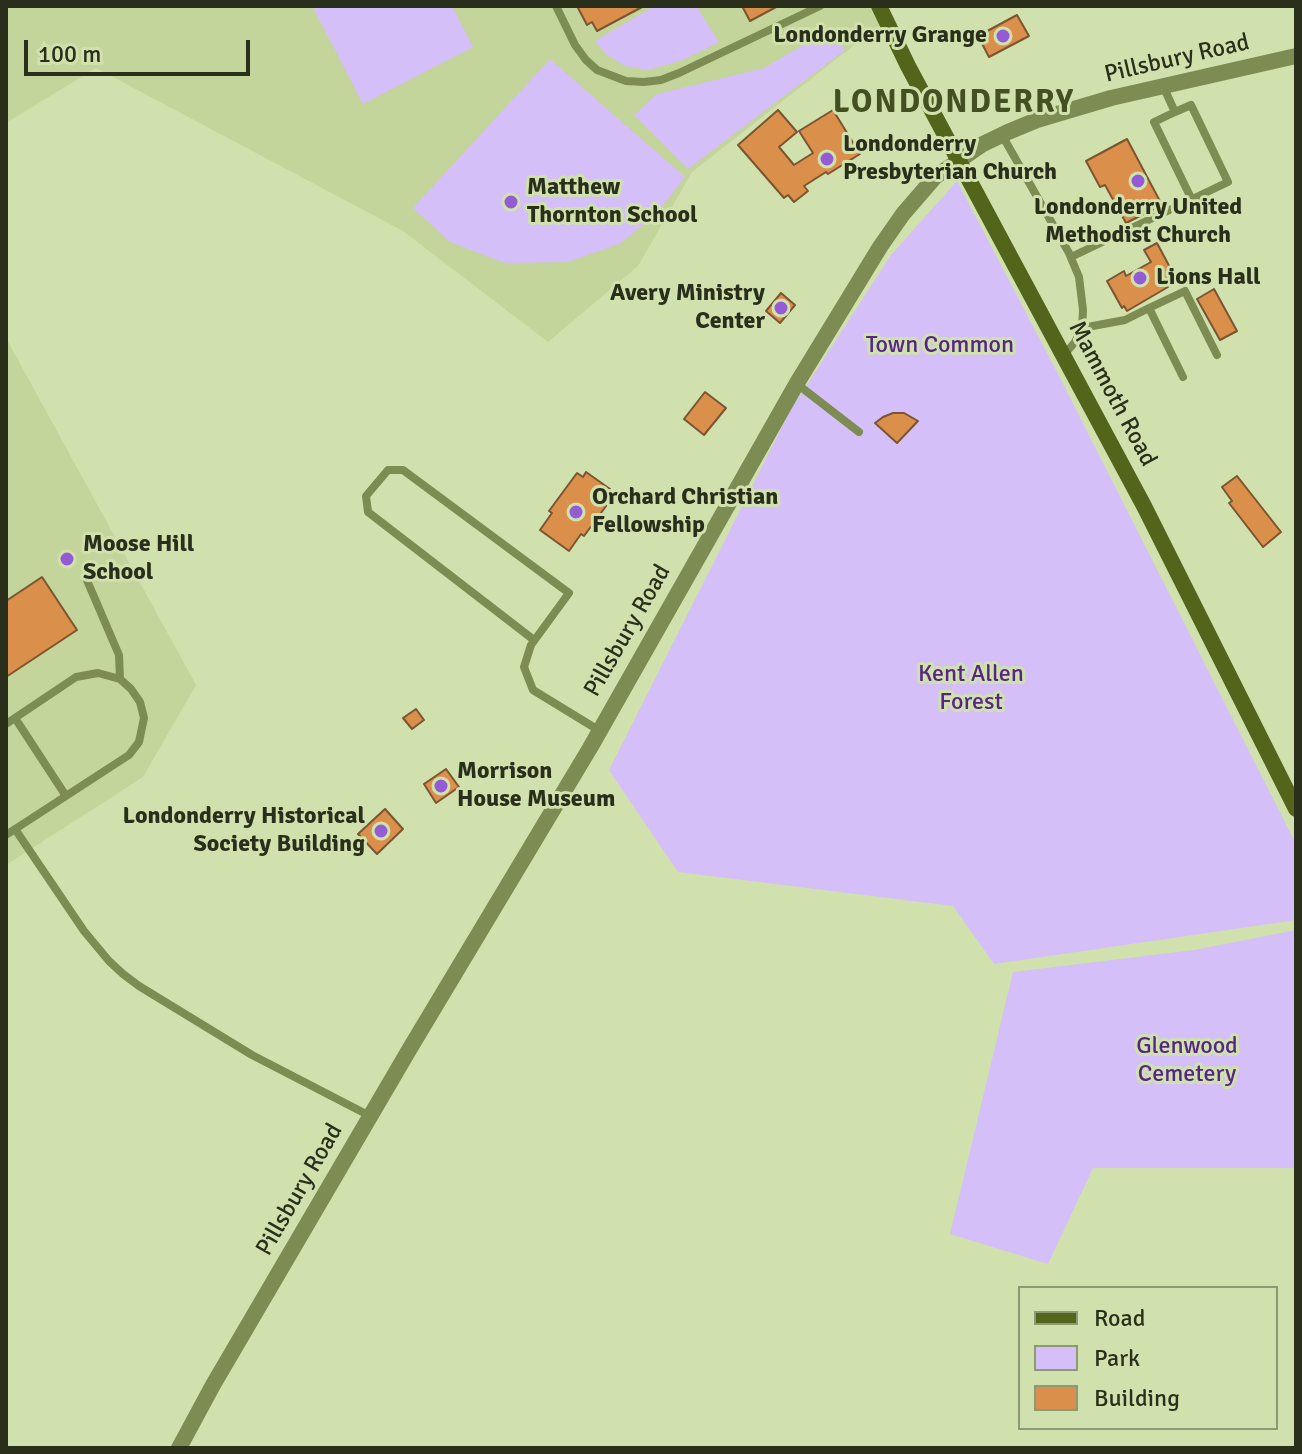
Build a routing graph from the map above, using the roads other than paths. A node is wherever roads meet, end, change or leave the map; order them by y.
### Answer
1 (556, 6) edge
2 (820, 6) edge
3 (879, 6) edge
4 (1296, 56) edge
5 (1163, 86) junction
6 (1175, 112) junction
7 (1002, 135) junction
8 (959, 159) junction
9 (1192, 200) junction
10 (1071, 257) junction
11 (1149, 308) junction
12 (1082, 328) junction
13 (1064, 355) junction
14 (1217, 355) dead end
15 (1183, 377) dead end
16 (797, 383) junction
17 (859, 432) dead end
18 (86, 578) dead end
19 (534, 640) junction
20 (120, 679) junction
21 (15, 718) junction
22 (6, 724) edge
23 (600, 731) junction
24 (66, 796) junction
25 (1296, 809) edge
26 (15, 829) junction
27 (6, 835) edge
28 (370, 1116) junction
29 (179, 1448) edge

1 - 2 lane
3 - 8 main road, Mammoth Road
4 - 5 street, Pillsbury Road
5 - 6 lane
5 - 7 street, Pillsbury Road
6 - 9 lane
6 - 9 lane
7 - 8 street, Pillsbury Road
7 - 10 lane
8 - 13 main road, Mammoth Road
8 - 16 street, Pillsbury Road
9 - 10 lane
10 - 12 lane
11 - 12 lane
11 - 14 lane
11 - 15 lane
12 - 13 lane
13 - 25 main road, Mammoth Road
16 - 17 lane
16 - 23 street, Pillsbury Road
18 - 20 lane
19 - 19 lane
19 - 23 lane
20 - 21 lane
20 - 24 lane
21 - 22 lane
21 - 24 lane
23 - 28 street, Pillsbury Road
24 - 26 lane
26 - 27 lane
26 - 28 lane
28 - 29 street, Pillsbury Road

